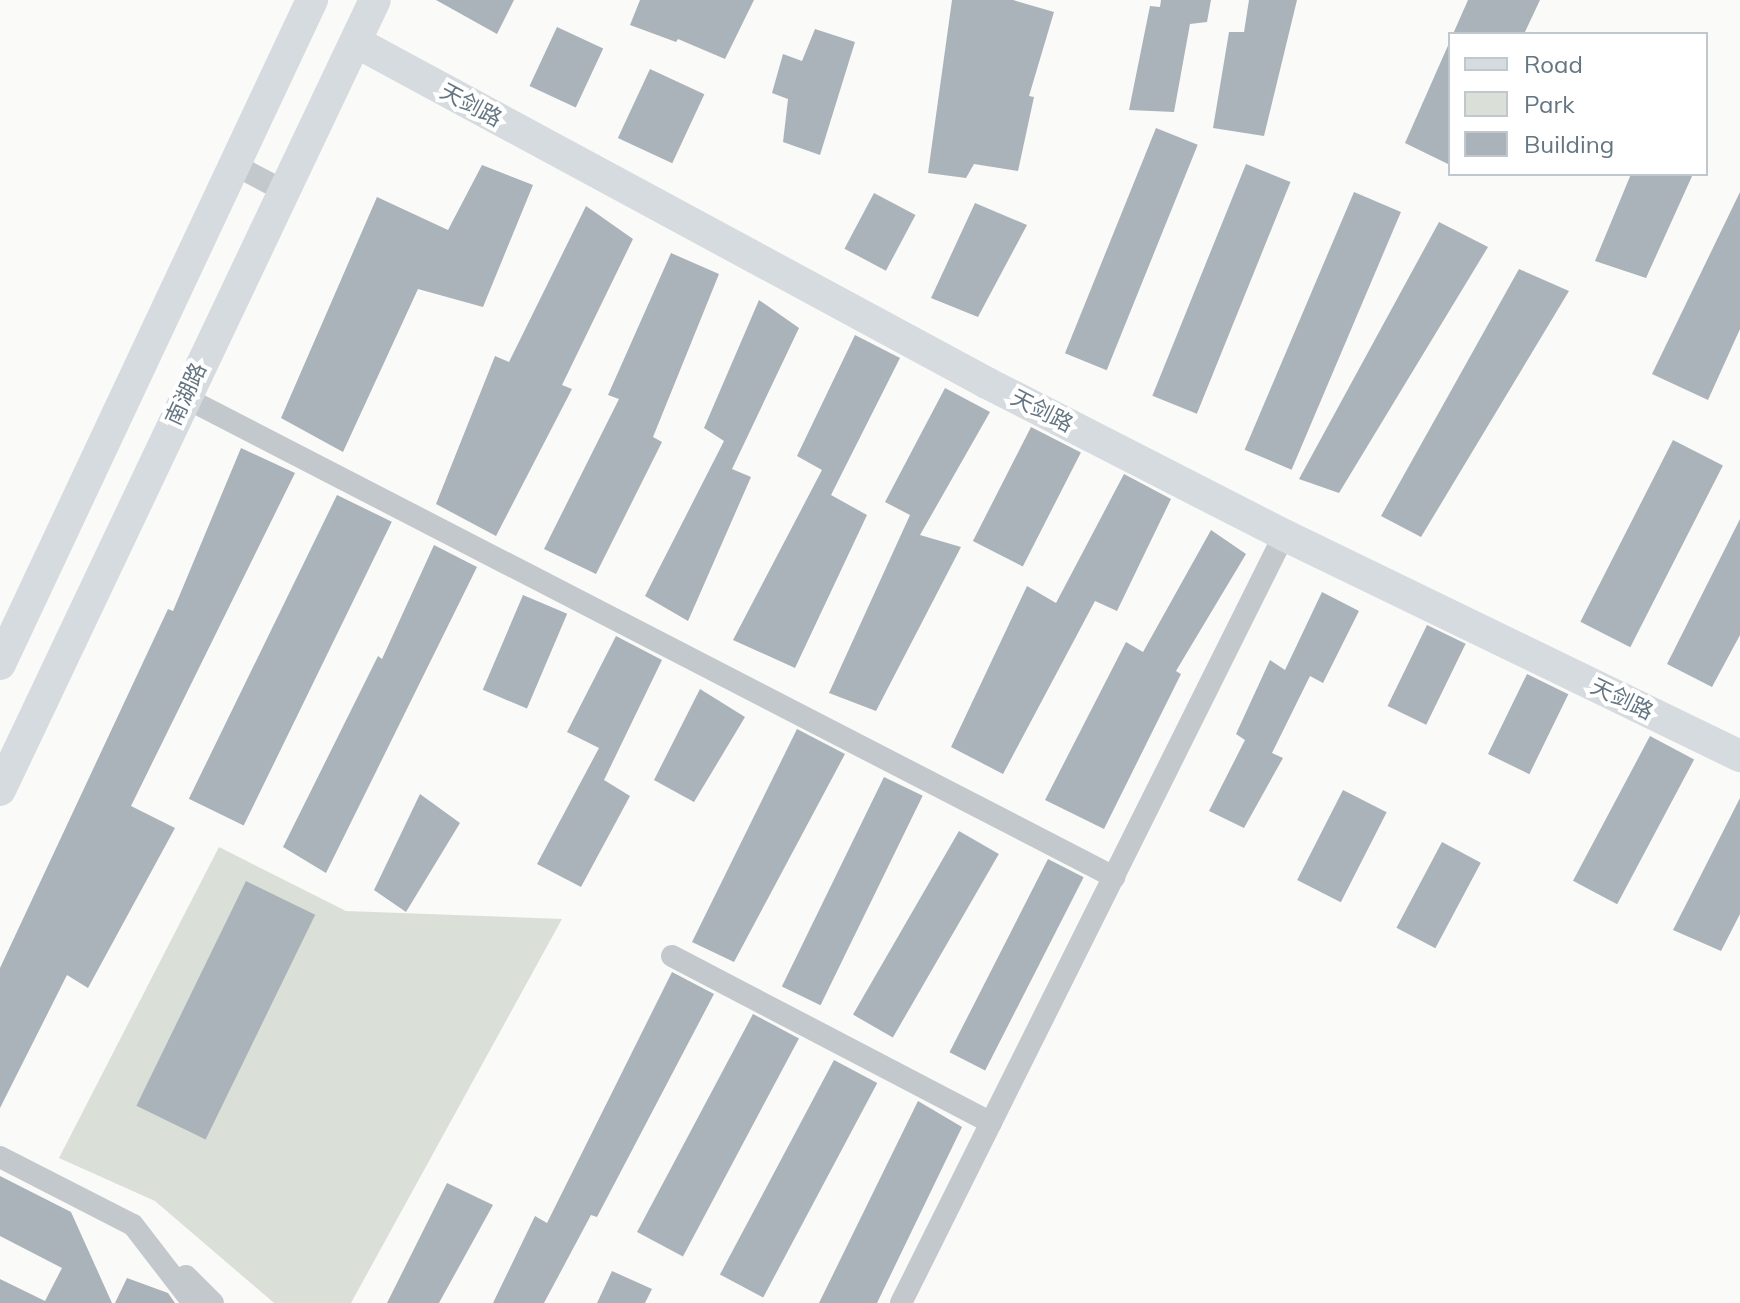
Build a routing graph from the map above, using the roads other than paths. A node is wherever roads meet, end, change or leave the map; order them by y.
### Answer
1 (311, 0) edge
2 (375, 0) edge
3 (356, 42) junction
4 (235, 165) junction
5 (284, 191) junction
6 (184, 397) junction
7 (1284, 535) junction
8 (0, 664) edge
9 (1740, 756) edge
10 (0, 790) edge
11 (1114, 877) junction
12 (672, 956) dead end
13 (991, 1123) junction
14 (0, 1157) edge
15 (133, 1225) junction
16 (193, 1303) edge
17 (213, 1303) edge
18 (901, 1303) edge

1 - 4 main road
2 - 3 main road, 南湖路
3 - 5 main road, 南湖路
3 - 7 main road, 天剑路
4 - 5 street
4 - 8 main road
5 - 6 main road, 南湖路
6 - 10 main road, 南湖路
6 - 11 street
7 - 9 main road, 天剑路
7 - 11 street
11 - 13 street
12 - 13 street
13 - 18 street
14 - 15 street
15 - 16 street
15 - 17 street

